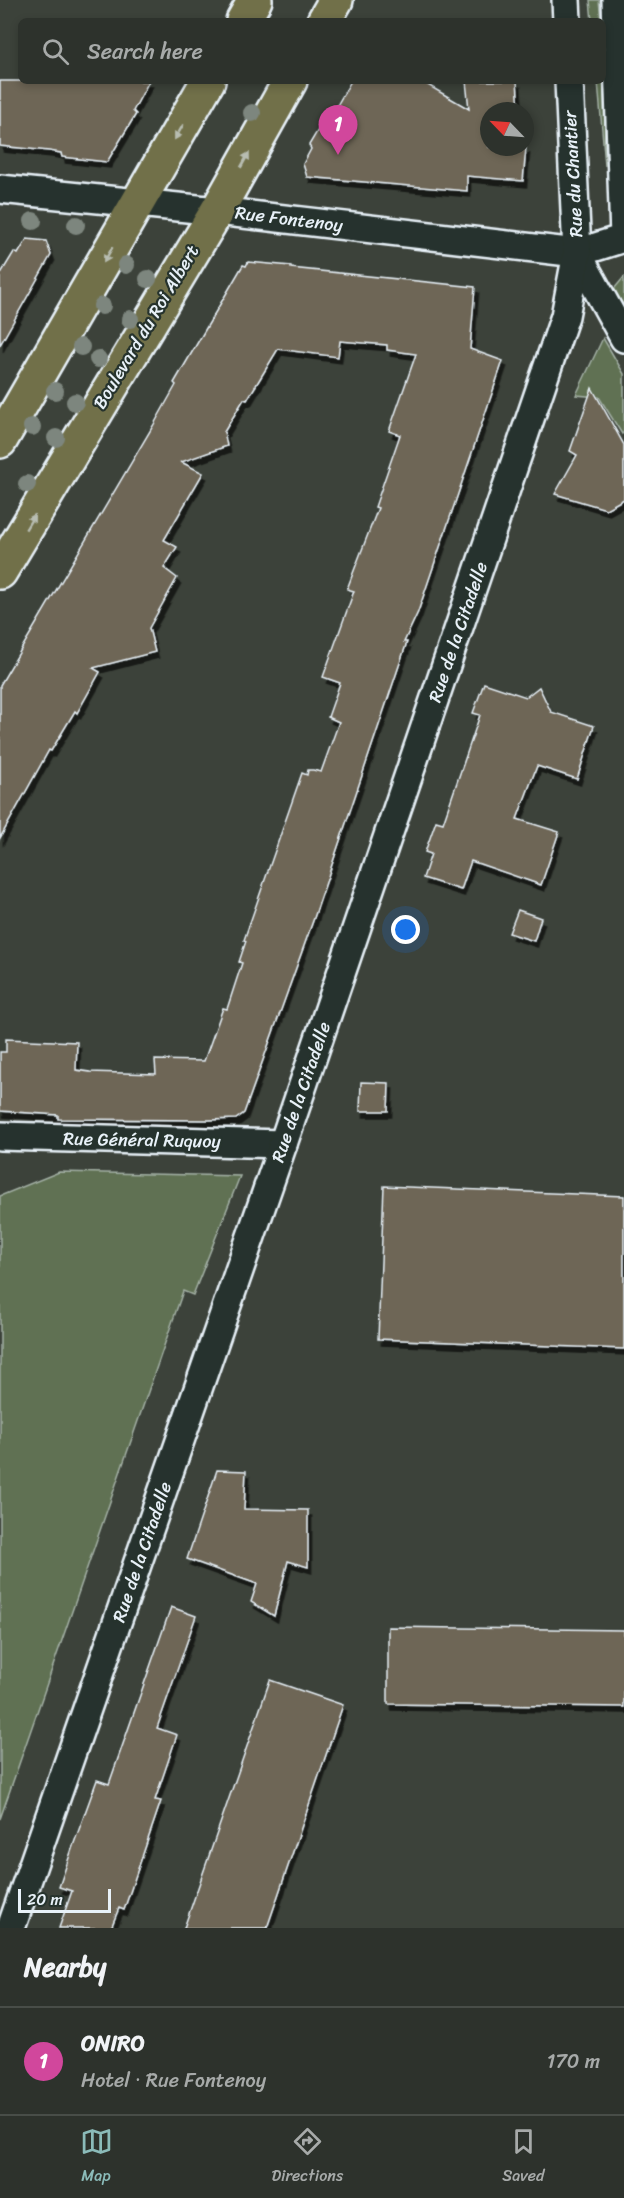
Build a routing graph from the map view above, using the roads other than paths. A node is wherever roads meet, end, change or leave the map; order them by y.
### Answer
1 (255, 0) edge
2 (336, 0) edge
3 (566, 0) edge
4 (616, 0) edge
5 (245, 18) edge
6 (326, 18) edge
7 (567, 18) edge
8 (206, 84) edge
9 (288, 84) edge
10 (569, 84) edge
11 (0, 189) edge
12 (138, 205) junction
13 (217, 211) junction
14 (624, 238) edge
15 (577, 253) junction
16 (624, 338) edge
17 (0, 441) edge
18 (0, 572) edge
19 (0, 1136) edge
20 (283, 1144) junction
21 (11, 1928) edge

1 - 5 main road
2 - 6 main road
3 - 7 street
4 - 14 street, Rue du Chantier
8 -> 12 main road
13 -> 9 main road, Boulevard du Roi Albert
10 - 15 street, Rue du Chantier
11 - 12 street, Rue Fontenoy
12 - 13 street, Rue Fontenoy
12 -> 17 main road
13 - 15 street, Rue Fontenoy
18 -> 13 main road, Boulevard du Roi Albert
14 - 15 street, Rue du Chantier
15 - 16 street
15 - 20 street, Rue de la Citadelle
19 - 20 street, Rue Général Ruquoy
20 - 21 street, Rue de la Citadelle

